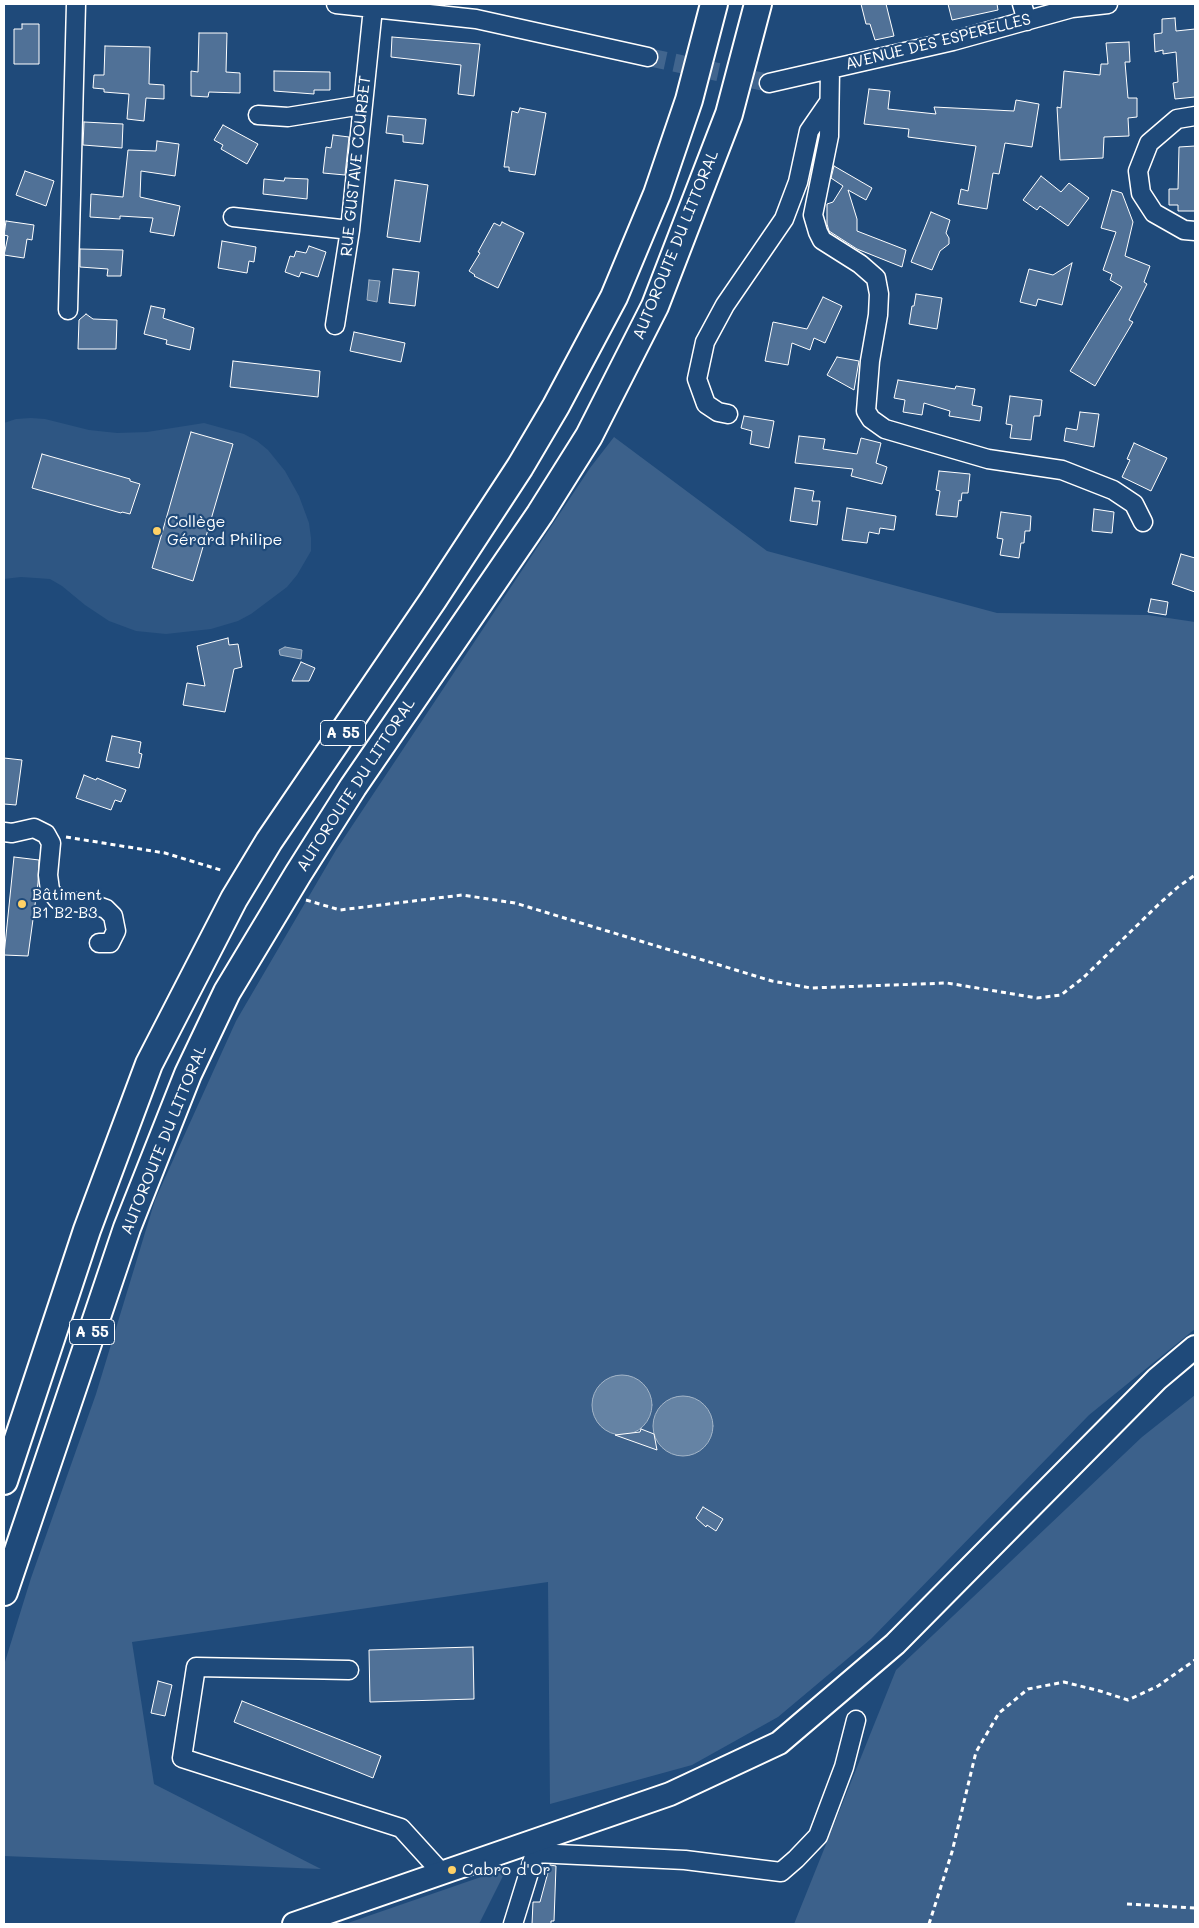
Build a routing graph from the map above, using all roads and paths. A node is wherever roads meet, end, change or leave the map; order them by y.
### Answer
1 (76, 4) edge
2 (336, 4) edge
3 (714, 4) edge
4 (758, 4) edge
5 (1022, 4) edge
6 (1108, 4) edge
7 (373, 8) junction
8 (1027, 21) junction
9 (648, 57) tunnel mouth
10 (830, 69) junction
11 (769, 83) tunnel mouth
12 (829, 102) junction
13 (362, 105) junction
14 (258, 115) dead end
15 (1195, 116) edge
16 (233, 217) dead end
17 (350, 230) junction
18 (1195, 230) edge
19 (68, 310) dead end
20 (335, 325) dead end
21 (728, 414) dead end
22 (1143, 522) dead end
23 (8, 833) edge
24 (46, 834) junction
25 (224, 871) dead end
26 (1195, 875) edge
27 (300, 898) dead end
28 (99, 943) dead end
29 (1195, 1347) edge
30 (4, 1480) edge
31 (4, 1592) edge
32 (1195, 1660) edge
33 (349, 1670) dead end
34 (856, 1720) dead end
35 (531, 1847) junction
36 (442, 1873) junction
37 (1127, 1904) dead end
38 (1195, 1908) edge
39 (294, 1924) edge
40 (513, 1924) edge
41 (929, 1924) edge

1 - 19 street
2 - 7 street
3 - 30 highway, A 55
4 - 31 highway, AUTOROUTE DU LITTORAL / A 55
5 - 8 street
6 - 8 street, AVENUE DES ESPERELLES
7 - 9 street
7 - 13 street, RUE GUSTAVE COURBET
8 - 10 street, AVENUE DES ESPERELLES
10 - 11 street, AVENUE DES ESPERELLES
10 - 12 street
12 - 21 street
12 - 22 street
13 - 14 street
13 - 17 street, RUE GUSTAVE COURBET
15 - 18 street
16 - 17 street
17 - 20 street, RUE GUSTAVE COURBET
23 - 24 street
24 - 25 path
24 - 28 street
26 - 27 path
29 - 35 main road
32 - 41 path
33 - 36 street
34 - 35 street
35 - 36 main road
35 - 40 street
36 - 39 main road
37 - 38 path

